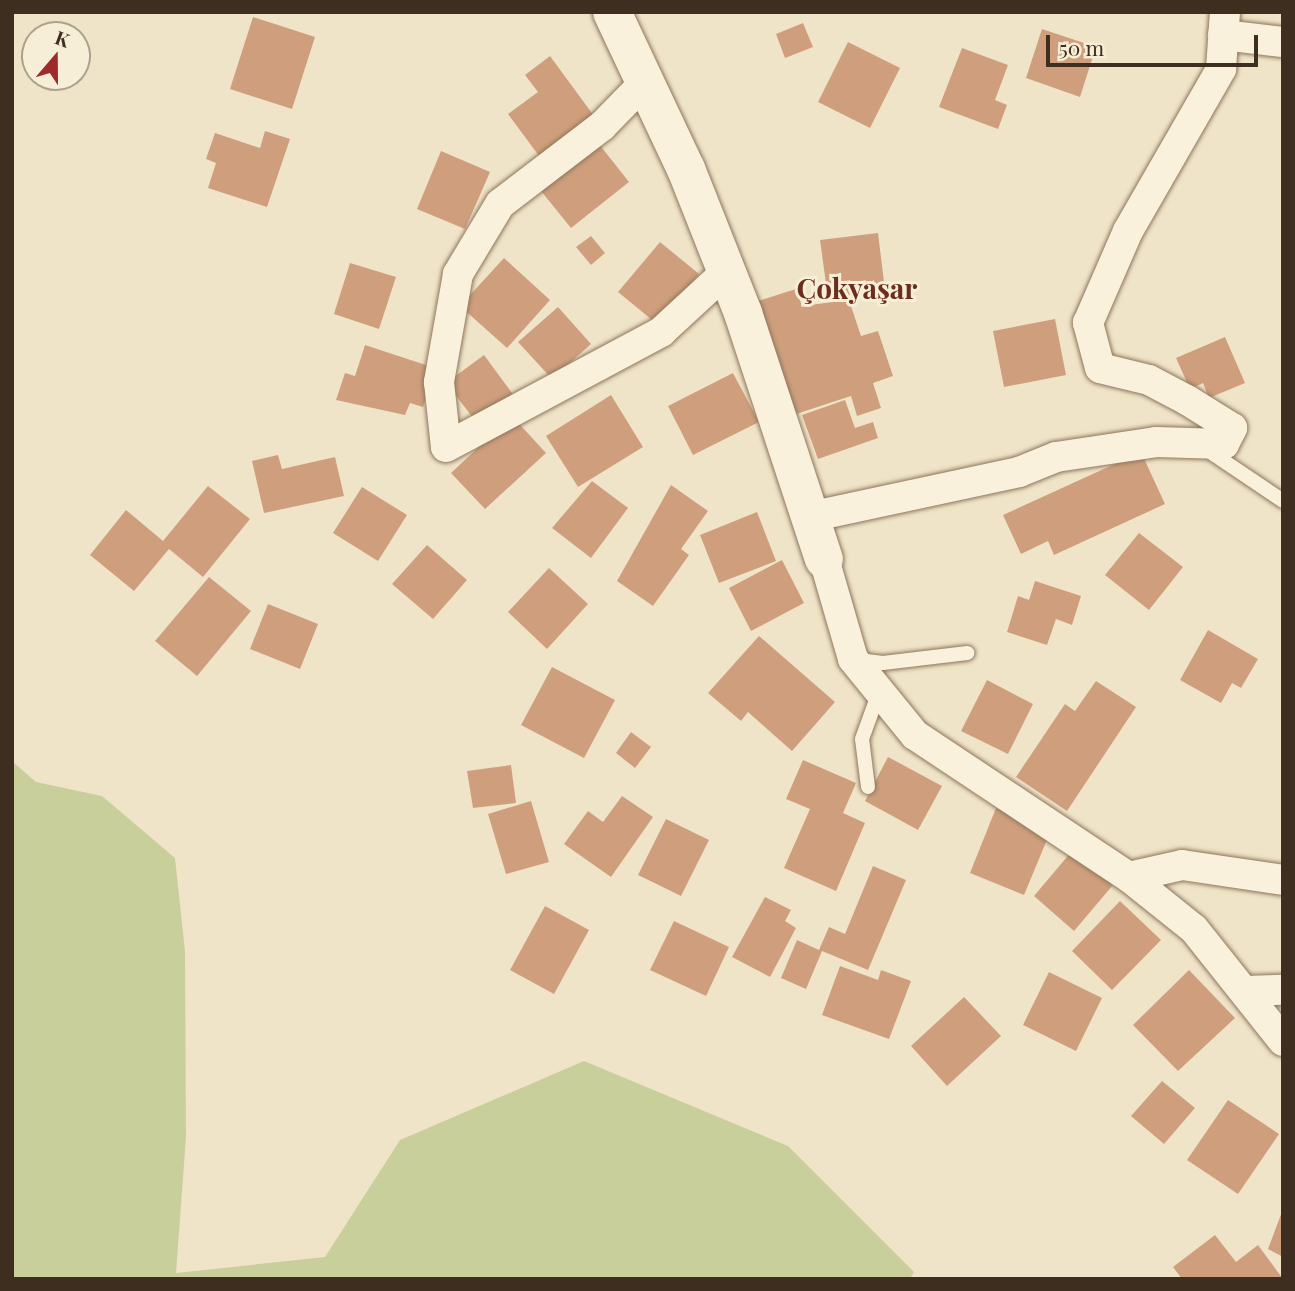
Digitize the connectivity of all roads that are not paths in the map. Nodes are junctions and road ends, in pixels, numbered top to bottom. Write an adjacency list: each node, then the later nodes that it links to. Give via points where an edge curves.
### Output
1 (612, 12): 4 (street)
2 (1224, 24): 3 (street); 6 (street, via 1221,69 1128,231 1088,323 1100,368 1149,380 1232,428 1224,444)
3 (1283, 42)
4 (645, 82): 5 (street); 5 (street, via 602,126 500,204 458,274 439,382 446,447 661,332)
5 (726, 272): 8 (street)
6 (1204, 448): 7 (lane); 8 (street, via 1156,442 1056,457 1019,472)
7 (1283, 501)
8 (814, 516): 9 (street)
9 (824, 559): 11 (street)
10 (967, 653): 11 (lane, via 883,663)
11 (853, 659): 12 (street)
12 (879, 690): 13 (lane, via 862,739); 14 (street, via 915,735)
13 (868, 787)
14 (1129, 877): 15 (street, via 1182,865); 17 (street, via 1194,929)
15 (1283, 880)
16 (1283, 990): 17 (street)
17 (1245, 991): 18 (street)
18 (1283, 1041)

